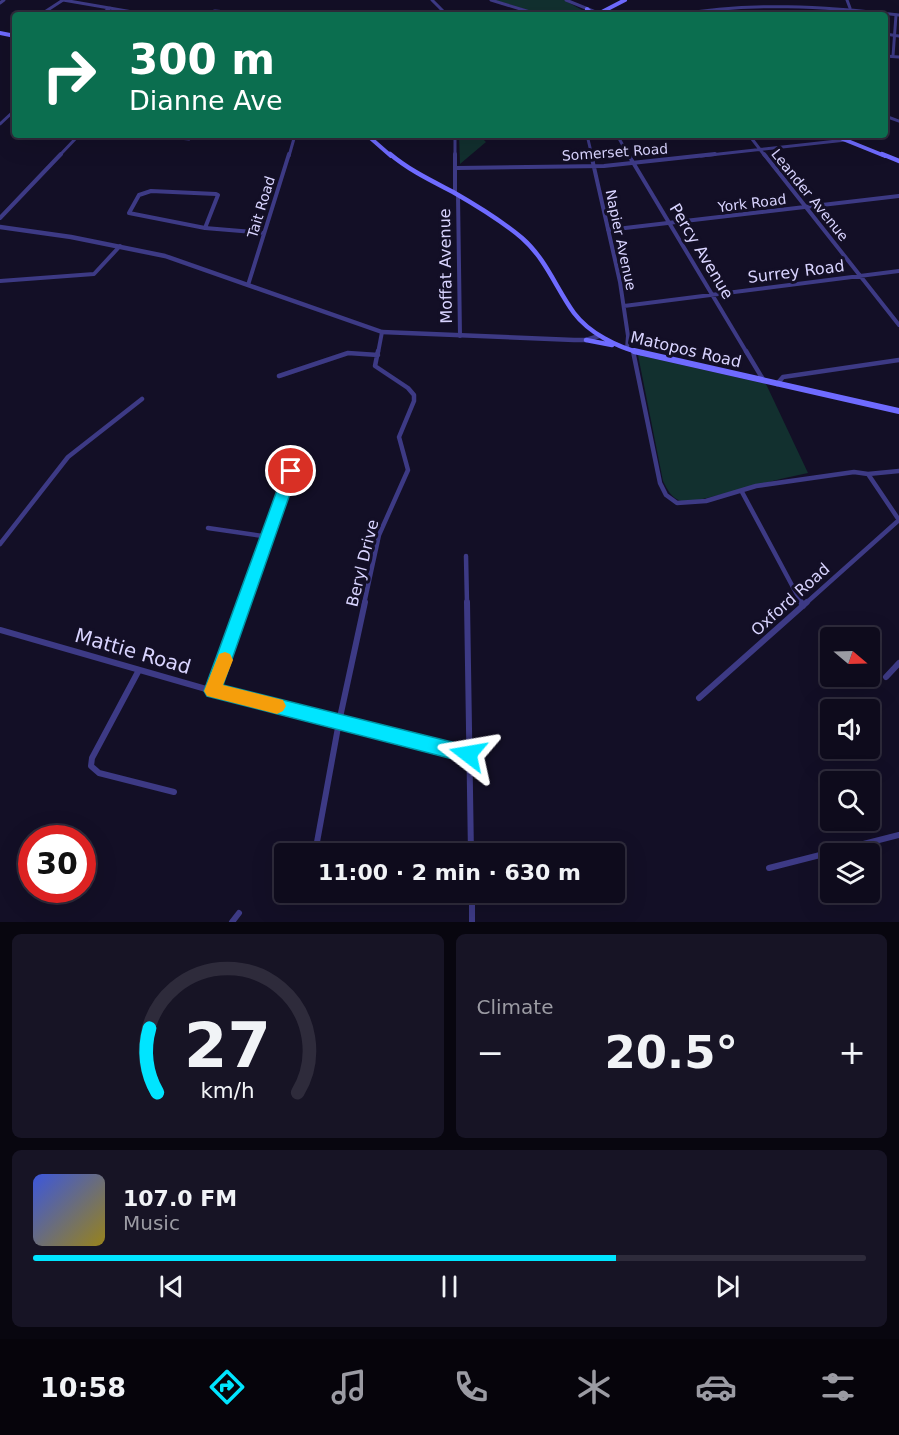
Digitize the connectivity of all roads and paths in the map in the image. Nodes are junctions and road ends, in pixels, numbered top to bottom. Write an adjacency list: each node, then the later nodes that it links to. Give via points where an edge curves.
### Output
1 (4, 0): 8 (street)
2 (63, 0): 9 (street); 12 (street)
3 (432, 0): 17 (street)
4 (491, 0): 18 (street)
5 (569, 0): 11 (street)
6 (625, 0): 20 (main road)
7 (847, 0): 10 (street)
8 (0, 3)
9 (110, 8): 13 (street); 14 (street)
10 (850, 8): 21 (street, via 731,5); 22 (street)
11 (587, 9): 19 (main road)
12 (45, 12)
13 (104, 12)
14 (133, 12)
15 (211, 12): 16 (street)
16 (227, 12)
17 (444, 12)
18 (530, 12)
19 (592, 12)
20 (599, 12)
21 (691, 12)
22 (877, 12)
23 (897, 15): 25 (street)
24 (888, 35): 25 (street)
25 (894, 36): 26 (street); 28 (street)
26 (899, 36)
27 (888, 56): 28 (street)
28 (893, 56): 29 (street)
29 (899, 57)
30 (12, 113): 32 (street)
31 (0, 118): 32 (street)
32 (5, 119): 33 (street)
33 (0, 124)
34 (76, 138): 53 (street)
35 (179, 138): 43 (street)
36 (294, 138): 58 (street, Tait Road)
37 (371, 138): 50 (main road, Matopos Road, via 407,169)
38 (455, 138): 49 (street, Moffat Avenue)
39 (588, 138): 48 (street, Napier Avenue)
40 (619, 138): 47 (street, Percy Avenue)
41 (751, 138): 45 (street, Leander Avenue)
42 (841, 138): 44 (main road)
43 (189, 139)
44 (846, 140): 45 (street, Somerset Road); 46 (main road)
45 (760, 150): 47 (street, Somerset Road); 52 (street, Leander Avenue)
46 (899, 160)
47 (635, 163): 48 (street, Somerset Road); 54 (street, Percy Avenue)
48 (594, 166): 49 (street, Somerset Road); 57 (street, Napier Avenue)
49 (457, 168): 50 (street, Moffat Avenue)
50 (456, 194): 68 (street, Moffat Avenue); 69 (main road, Matopos Road, via 534,249 575,314)
51 (899, 196): 52 (street, York Road)
52 (807, 207): 54 (street, York Road); 61 (street, Leander Avenue)
53 (0, 218)
54 (671, 224): 57 (street, York Road); 64 (street, Percy Avenue)
55 (0, 227): 59 (street)
56 (206, 228): 56 (street, via 131,214 129,213 139,195 151,191 216,194); 58 (street)
57 (608, 230): 65 (street, Napier Avenue)
58 (264, 233): 63 (street, Tait Road)
59 (120, 246): 62 (street, via 94,274); 63 (street, via 172,258)
60 (899, 271): 61 (street, Surrey Road)
61 (860, 276): 64 (street, Surrey Road); 66 (street, Leander Avenue)
62 (0, 281)
63 (248, 285): 67 (street)
64 (713, 293): 65 (street, Surrey Road); 76 (street, Percy Avenue)
65 (624, 306): 72 (street, Napier Avenue)
66 (899, 325)
67 (382, 332): 68 (street); 73 (street)
68 (460, 336): 70 (street)
69 (599, 336): 70 (street); 71 (main road, Matopos Road)
70 (586, 340): 71 (main road)
71 (619, 346): 72 (main road, Matopos Road)
72 (630, 350): 76 (main road, Matopos Road); 83 (street, Napier Avenue, via 666,495 682,504)
73 (378, 355): 75 (street, via 348,353); 96 (street, Beryl Drive, via 377,369 414,395 413,407 400,434 408,470 379,535)
74 (899, 360): 77 (street, via 783,377)
75 (279, 376)
76 (764, 381): 77 (main road, Matopos Road)
77 (777, 384): 79 (main road, Matopos Road)
78 (142, 399): 87 (street, via 68,457)
79 (899, 411)
80 (291, 471): 86 (street)
81 (899, 471): 82 (street, Napier Avenue)
82 (868, 474): 83 (street, Napier Avenue, via 854,472 756,486); 84 (street, Oxford Road)
83 (742, 492): 89 (street)
84 (899, 520): 89 (street, Oxford Road)
85 (208, 528): 86 (street)
86 (269, 537): 94 (street)
87 (0, 544)
88 (466, 556): 97 (street)
89 (803, 606): 95 (street, Oxford Road)
90 (0, 630): 92 (street, Mattie Road)
91 (899, 663): 93 (street)
92 (139, 670): 94 (street, Mattie Road); 98 (street, via 90,766 99,773)
93 (886, 676)
94 (213, 691): 96 (street, Mattie Road)
95 (699, 698)
96 (339, 722): 97 (street, Mattie Road); 100 (street)
97 (468, 754): 101 (street)
98 (174, 792)
99 (899, 835): 102 (street)
100 (317, 843)
101 (471, 843)
102 (769, 868)
103 (472, 903): 106 (street)
104 (239, 913): 105 (street)
105 (232, 922)
106 (472, 922)

